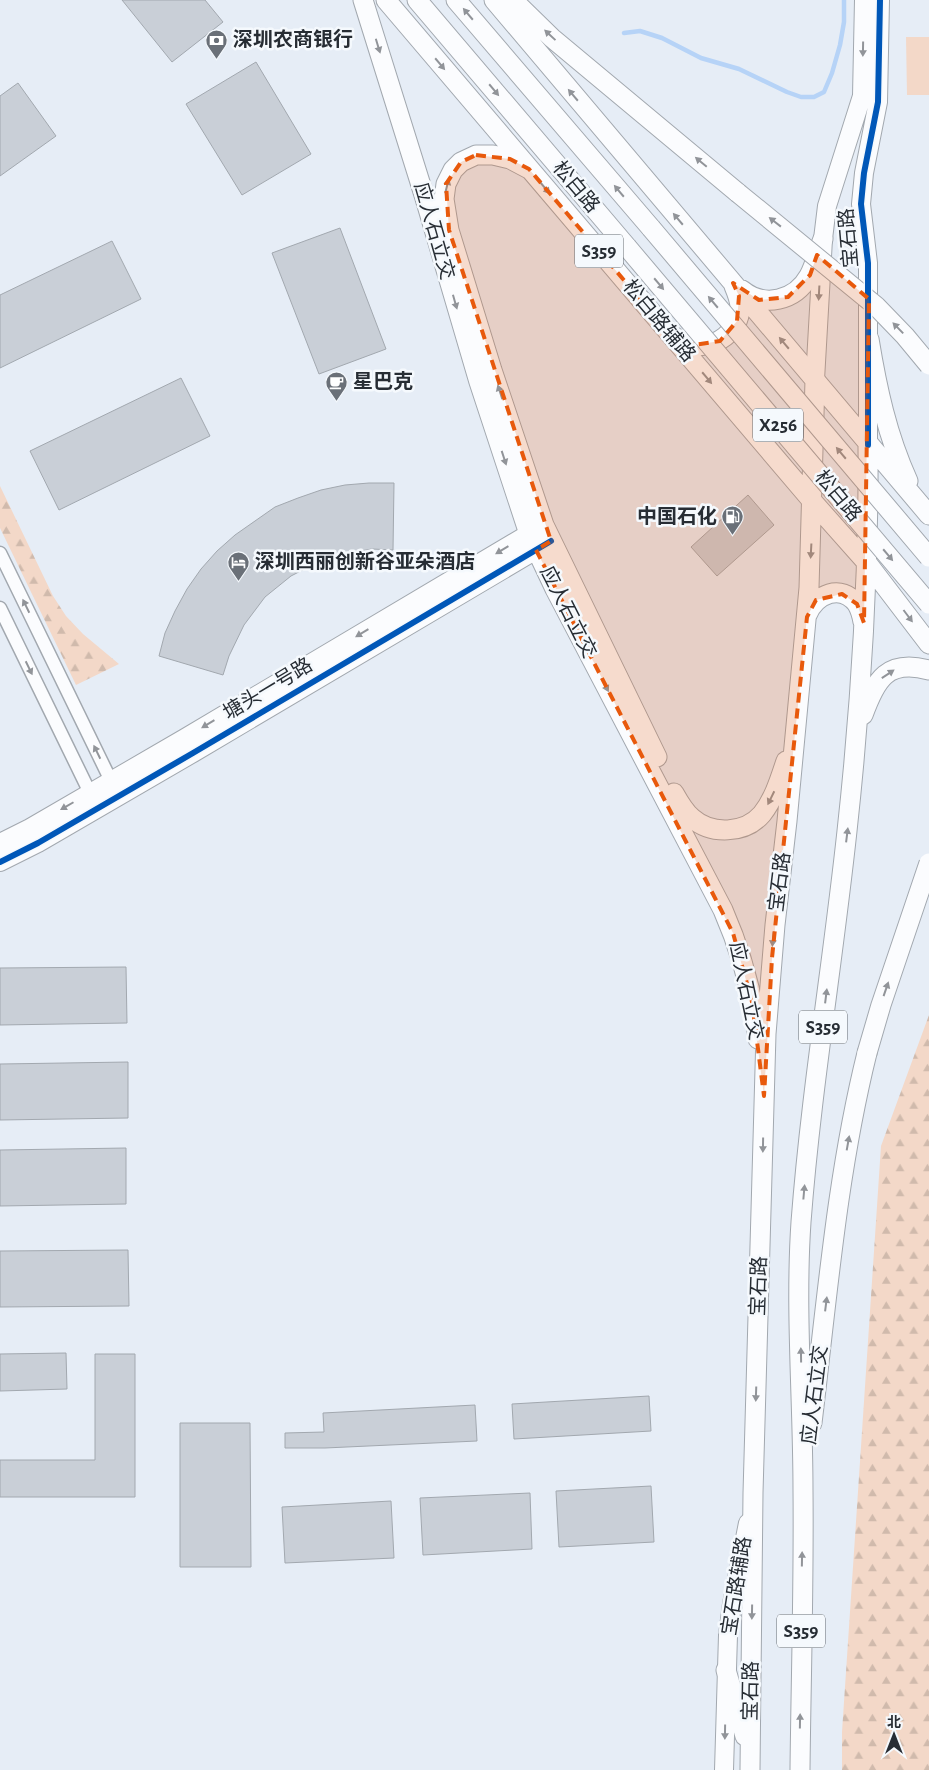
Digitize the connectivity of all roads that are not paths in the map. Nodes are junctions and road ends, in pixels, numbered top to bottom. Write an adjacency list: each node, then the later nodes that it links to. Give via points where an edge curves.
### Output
1 (363, 0): 20 (main road, 应人石立交 / S359, one-way to 20, via 478,382)
2 (386, 0): 9 (main road, 松白路辅路 / S359, one-way to 9)
3 (417, 0): 24 (main road, 松白路 / X256, one-way to 24, bridge)
4 (456, 0): 22 (main road, 松白路 / X256, one-way to 4, bridge)
5 (494, 0): 11 (main road, one-way to 5)
6 (513, 0): 14 (main road, one-way to 6, bridge, via 876,306 552,38)
7 (864, 0): 10 (street, 宝石路, one-way to 10, via 862,96 830,198)
8 (880, 0): 13 (street, 宝石路, via 878,102 861,204 868,263)
9 (529, 168): 12 (main road, 松白路辅路 / S359, one-way to 12); 20 (main road, one-way to 9, via 449,230 444,198 452,170 476,156 493,155)
10 (822, 239): 11 (main road, via 810,275 788,296 774,301 759,300); 15 (street, 宝石路, one-way to 15)
11 (733, 283): 12 (main road, via 740,309 730,332 707,345 694,345); 15 (main road, one-way to 11)
12 (670, 334): 18 (main road, 松白路辅路 / S359, one-way to 18)
13 (869, 339): 16 (street, 宝石路); 17 (main road, via 885,423)
14 (929, 365)
15 (815, 380): 16 (main road); 18 (main road, 宝石路 / S359)
16 (868, 445): 17 (main road); 23 (main road, 宝石路 / S359)
17 (917, 501): 19 (main road)
18 (813, 502): 23 (main road, 松白路辅路); 26 (main road, 宝石路 / S359, one-way to 26)
19 (929, 515)
20 (540, 537): 30 (main road, one-way to 20, via 776,787 761,815 744,826 725,830 712,829 696,821 678,800); 32 (street, 塘头一号路); 37 (main road, 应人石立交 / S359, one-way to 37, via 733,933 752,1002)
21 (0, 553): 32 (street, one-way to 21)
22 (929, 557)
23 (868, 564): 27 (main road, 宝石路 / S359); 28 (main road, 松白路辅路, one-way to 28)
24 (929, 604)
25 (0, 608): 33 (street, one-way to 33)
26 (807, 617): 27 (main road, via 816,600 833,593 842,594 857,604); 30 (main road, 宝石路 / S359)
27 (864, 623): 31 (main road, 宝石路 / S359)
28 (929, 644)
29 (929, 670): 31 (main road, one-way to 29, via 868,699 888,672 916,666)
30 (797, 718): 37 (main road, 宝石路 / S359, one-way to 37, via 769,987)
31 (857, 730): 38 (main road, 宝石路 / S359, one-way to 31, via 801,1228 807,1146)
32 (114, 788): 33 (street, 塘头一号路)
33 (94, 800): 34 (street, 塘头一号路, one-way to 34); 35 (street, 塘头一号路)
34 (0, 844)
35 (0, 862)
36 (929, 863): 38 (main road, 应人石立交 / S359, one-way to 36, bridge, via 843,1169 857,1092 881,1005)
37 (764, 1096): 39 (main road, 宝石路 / S359, one-way to 39)
38 (803, 1491): 43 (main road, 宝石路 / S359, one-way to 38)
39 (753, 1494): 40 (street, 宝石路辅路, via 732,1604); 41 (main road, 宝石路 / S359, one-way to 41)
40 (726, 1670): 41 (main road); 42 (street, 宝石路辅路, one-way to 42)
41 (750, 1763)
42 (724, 1770)
43 (800, 1770)

